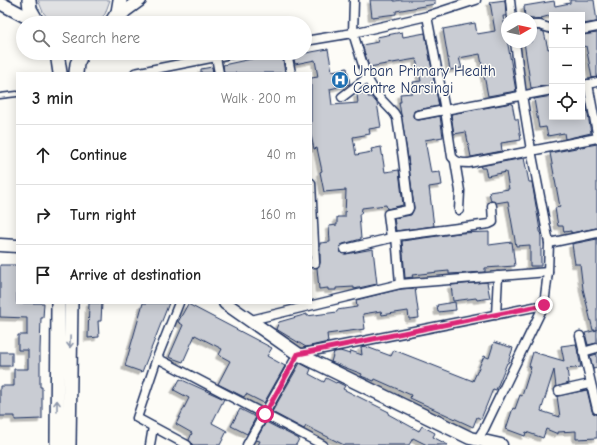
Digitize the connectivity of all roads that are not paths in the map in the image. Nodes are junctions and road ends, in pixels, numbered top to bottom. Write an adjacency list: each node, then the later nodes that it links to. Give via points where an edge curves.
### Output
1 (29, 0): 10 (main road)
2 (120, 0): 11 (main road)
3 (140, 0): 12 (street)
4 (354, 0): 18 (street)
5 (476, 0): 13 (street)
6 (510, 0): 8 (street)
7 (0, 3): 9 (street)
8 (511, 12)
9 (25, 16)
10 (34, 16)
11 (115, 16)
12 (119, 16)
13 (427, 16): 18 (street); 40 (street)
14 (537, 25): 15 (street)
15 (549, 28)
16 (597, 28): 17 (street)
17 (585, 30)
18 (353, 33): 19 (street); 32 (street)
19 (312, 40)
20 (517, 48): 37 (street)
21 (58, 60): 27 (main road)
22 (79, 60): 28 (main road)
23 (204, 60): 26 (street)
24 (217, 60): 30 (street)
25 (288, 60): 31 (street)
26 (158, 71): 29 (street)
27 (60, 72)
28 (76, 72)
29 (146, 72)
30 (219, 72)
31 (291, 72)
32 (367, 78): 39 (street); 50 (street, via 377,95 397,118 404,159 409,208 388,214)
33 (597, 82): 34 (street)
34 (585, 85): 42 (street)
35 (549, 90): 37 (street)
36 (16, 94): 38 (lane)
37 (522, 95): 40 (street); 44 (street)
38 (0, 96)
39 (342, 97)
40 (445, 110): 41 (street); 45 (street, via 452,158)
41 (418, 115)
42 (597, 133)
43 (597, 138): 44 (street)
44 (531, 150): 45 (street, via 469,164); 51 (street)
45 (455, 161): 48 (street, via 460,191)
46 (312, 203): 55 (street, via 315,263)
47 (492, 206): 50 (street, via 493,222 489,224)
48 (459, 210)
49 (597, 233): 51 (street)
50 (393, 237): 54 (street); 58 (street)
51 (549, 243): 56 (street)
52 (0, 245): 53 (street)
53 (16, 246)
54 (345, 249)
55 (312, 263)
56 (548, 272): 57 (street); 63 (street)
57 (498, 276): 58 (street); 64 (street)
58 (400, 284): 65 (street)
59 (58, 304): 77 (main road, one-way to 59)
60 (71, 304): 78 (main road, one-way to 78)
61 (179, 304): 70 (street)
62 (227, 304): 65 (street)
63 (544, 305): 64 (street); 76 (street)
64 (496, 315): 69 (street)
65 (251, 320): 69 (street)
66 (580, 336): 68 (street)
67 (597, 348): 68 (street)
68 (583, 352): 71 (street)
69 (298, 354): 74 (street); 76 (street)
70 (157, 358): 74 (street); 75 (street, via 137,418)
71 (590, 384): 72 (street); 73 (street)
72 (559, 391)
73 (597, 409)
74 (265, 414): 81 (street); 82 (street)
75 (153, 427): 79 (street); 80 (street)
76 (476, 443): 83 (street)
77 (57, 445)
78 (69, 445)
79 (150, 445)
80 (187, 445)
81 (247, 445)
82 (323, 445)
83 (501, 445)

